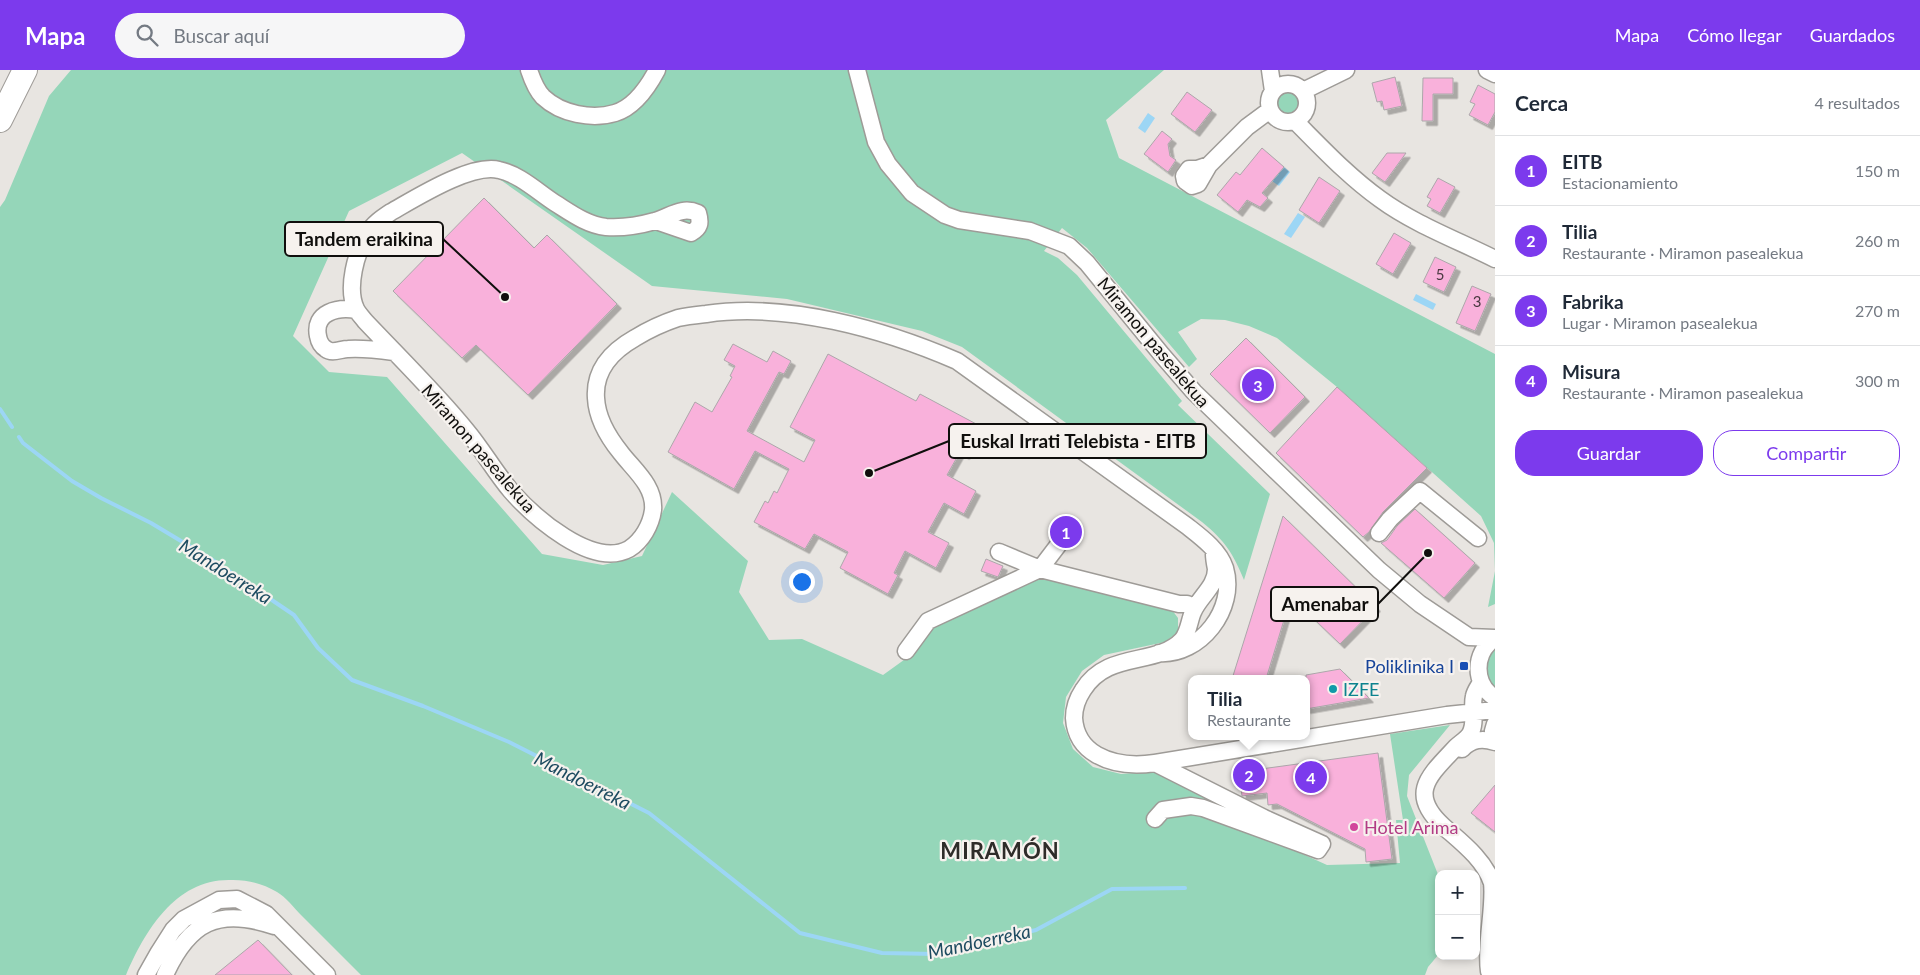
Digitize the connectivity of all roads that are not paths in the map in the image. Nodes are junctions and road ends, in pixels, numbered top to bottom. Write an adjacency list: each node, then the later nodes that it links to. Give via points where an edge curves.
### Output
1 (529, 70): 2 (street, via 543,97 562,109 595,115 616,113 632,102 647,89)
2 (657, 70)
3 (857, 70): 31 (street, Miramon pasealekua, via 876,142 888,164 912,193 945,215 959,220 1030,231 1069,246 1087,263 1183,380 1254,451 1379,570 1420,604)
4 (1272, 70): 9 (street); 10 (street)
5 (1346, 70): 9 (street)
6 (1487, 70): 7 (street)
7 (1495, 74)
8 (24, 76): 12 (highway)
9 (1295, 87): 10 (street, via 1282,85); 13 (street, via 1306,97 1306,110)
10 (1273, 91): 11 (street)
11 (1270, 110): 13 (street, via 1282,121); 14 (street)
12 (0, 120)
13 (1295, 121): 16 (street, via 1333,160 1380,200)
14 (1202, 170)
15 (656, 221): 17 (street, Miramon pasealekua, via 607,227 591,224 514,176 488,169 444,184 380,219 362,244)
16 (1495, 259)
17 (350, 284): 18 (street, Miramon pasealekua); 19 (street)
18 (356, 310): 19 (street, via 343,308); 20 (street, Miramon pasealekua)
19 (325, 314): 20 (street, via 318,322 317,330 320,343 326,350)
20 (394, 352): 24 (street, Miramon pasealekua, via 467,431 512,492 558,533 596,551 625,551 636,544 644,535 653,507 649,488 601,423 596,398 597,380 605,360 620,346 645,332 679,318 719,312 755,312 839,322 927,348 957,361 1187,526)
21 (1379, 532): 22 (street, via 1420,491)
22 (1478, 538)
23 (1059, 544): 26 (street)
24 (1213, 549): 27 (street, via 1216,571); 28 (street, Miramon pasealekua, via 1225,569 1227,586)
25 (999, 552): 26 (street)
26 (1040, 569): 29 (street); 33 (street, via 928,621)
27 (1206, 593): 28 (street, via 1219,595); 29 (street)
28 (1223, 604): 30 (street, Miramon pasealekua, via 1210,629)
29 (1187, 605): 30 (street, via 1200,617 1202,627)
30 (1193, 634): 44 (street, Miramon pasealekua, via 1179,652 1159,653 1108,666 1086,685 1074,710 1077,734 1094,753 1120,764)
31 (1468, 637): 32 (street); 34 (street)
32 (1495, 638): 34 (street, via 1485,647)
33 (906, 651)
34 (1479, 662): 35 (street)
35 (1481, 682): 36 (street); 38 (street, via 1474,696)
36 (1495, 698)
37 (1495, 710): 38 (street, Miramon pasealekua)
38 (1474, 712): 40 (street, Miramon pasealekua); 45 (street, via 1470,734 1456,747 1440,753 1428,766 1422,777)
39 (1495, 724): 41 (street)
40 (1310, 738)
41 (1495, 738)
42 (1299, 740): 44 (street, Miramon pasealekua)
43 (1495, 742): 45 (street, via 1478,739 1468,743)
44 (1155, 763): 46 (street, via 1322,844 1318,850 1192,806 1163,810)
45 (1425, 789): 53 (street, via 1432,815 1475,856 1493,885 1487,959 1489,971)
46 (1155, 819)
47 (236, 899): 48 (street); 49 (street, via 266,914); 50 (street, via 219,900 184,919 158,952)
48 (234, 917): 49 (street); 51 (street, via 215,920 198,928 174,955)
49 (283, 929): 52 (street)
50 (146, 975)
51 (165, 975)
52 (327, 975)
53 (1494, 975)

